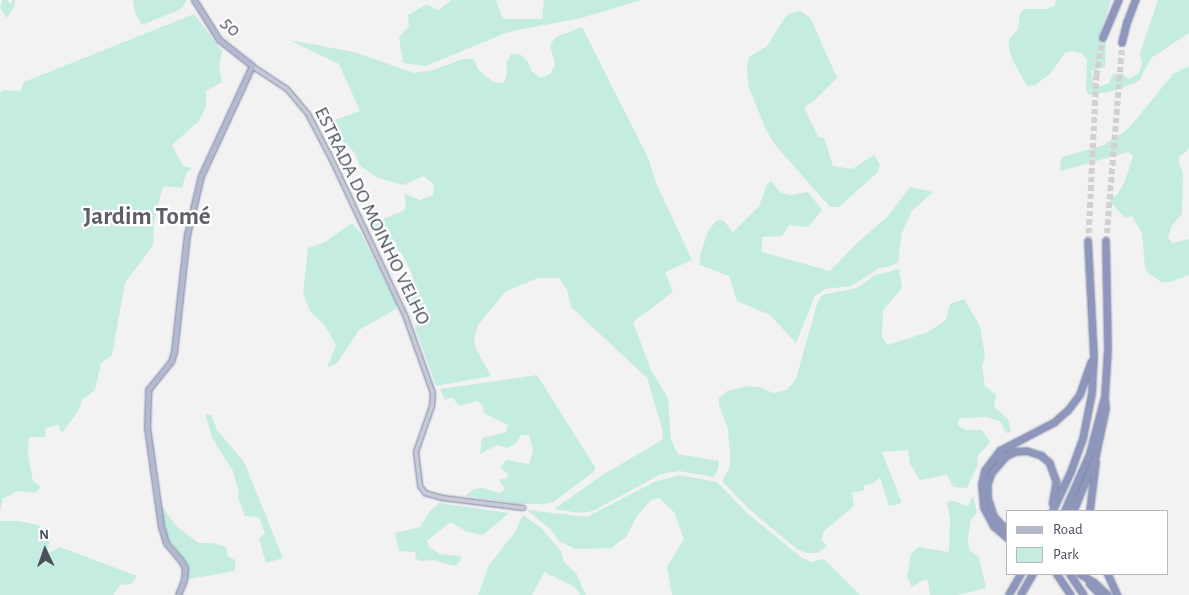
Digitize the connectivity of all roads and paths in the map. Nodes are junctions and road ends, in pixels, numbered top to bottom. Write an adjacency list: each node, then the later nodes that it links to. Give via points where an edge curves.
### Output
1 (194, 0): 6 (main road, 50, via 219,40)
2 (1119, 0): 4 (highway)
3 (1136, 0): 5 (highway)
4 (1103, 38)
5 (1122, 43)
6 (252, 66): 12 (street, ESTRADA DO MOINHO VELHO, via 294,96 314,125 405,315 433,398 416,452 422,490 442,498); 28 (main road, via 201,176 187,235 174,352 171,362 148,390 148,437 160,527 166,543 185,568)
7 (1088, 242): 9 (highway)
8 (1106, 242): 10 (highway, via 1108,349)
9 (1094, 356): 14 (highway, via 1092,394 1085,431 1071,472); 19 (highway, via 1080,395 1068,411 1046,428 1006,447 985,471 982,486 984,508 994,528)
10 (1104, 397): 11 (highway, via 1106,409); 15 (highway, via 1090,454)
11 (1096, 456): 16 (highway); 17 (highway)
12 (523, 508)
13 (1051, 510): 18 (highway, via 1057,482 1050,463 1034,452 1011,453 996,467 988,492 994,517)
14 (1052, 510)
15 (1064, 510)
16 (1074, 510)
17 (1090, 510)
18 (1006, 530)
19 (1006, 538)
20 (1020, 575): 27 (highway)
21 (1032, 575): 29 (highway)
22 (1058, 575): 30 (highway)
23 (1071, 575): 31 (highway)
24 (1080, 575): 32 (highway)
25 (1081, 575): 33 (highway)
26 (1108, 575): 34 (highway)
27 (1009, 594)
28 (178, 595)
29 (1021, 595)
30 (1071, 595)
31 (1084, 595)
32 (1101, 595)
33 (1108, 595)
34 (1118, 595)

